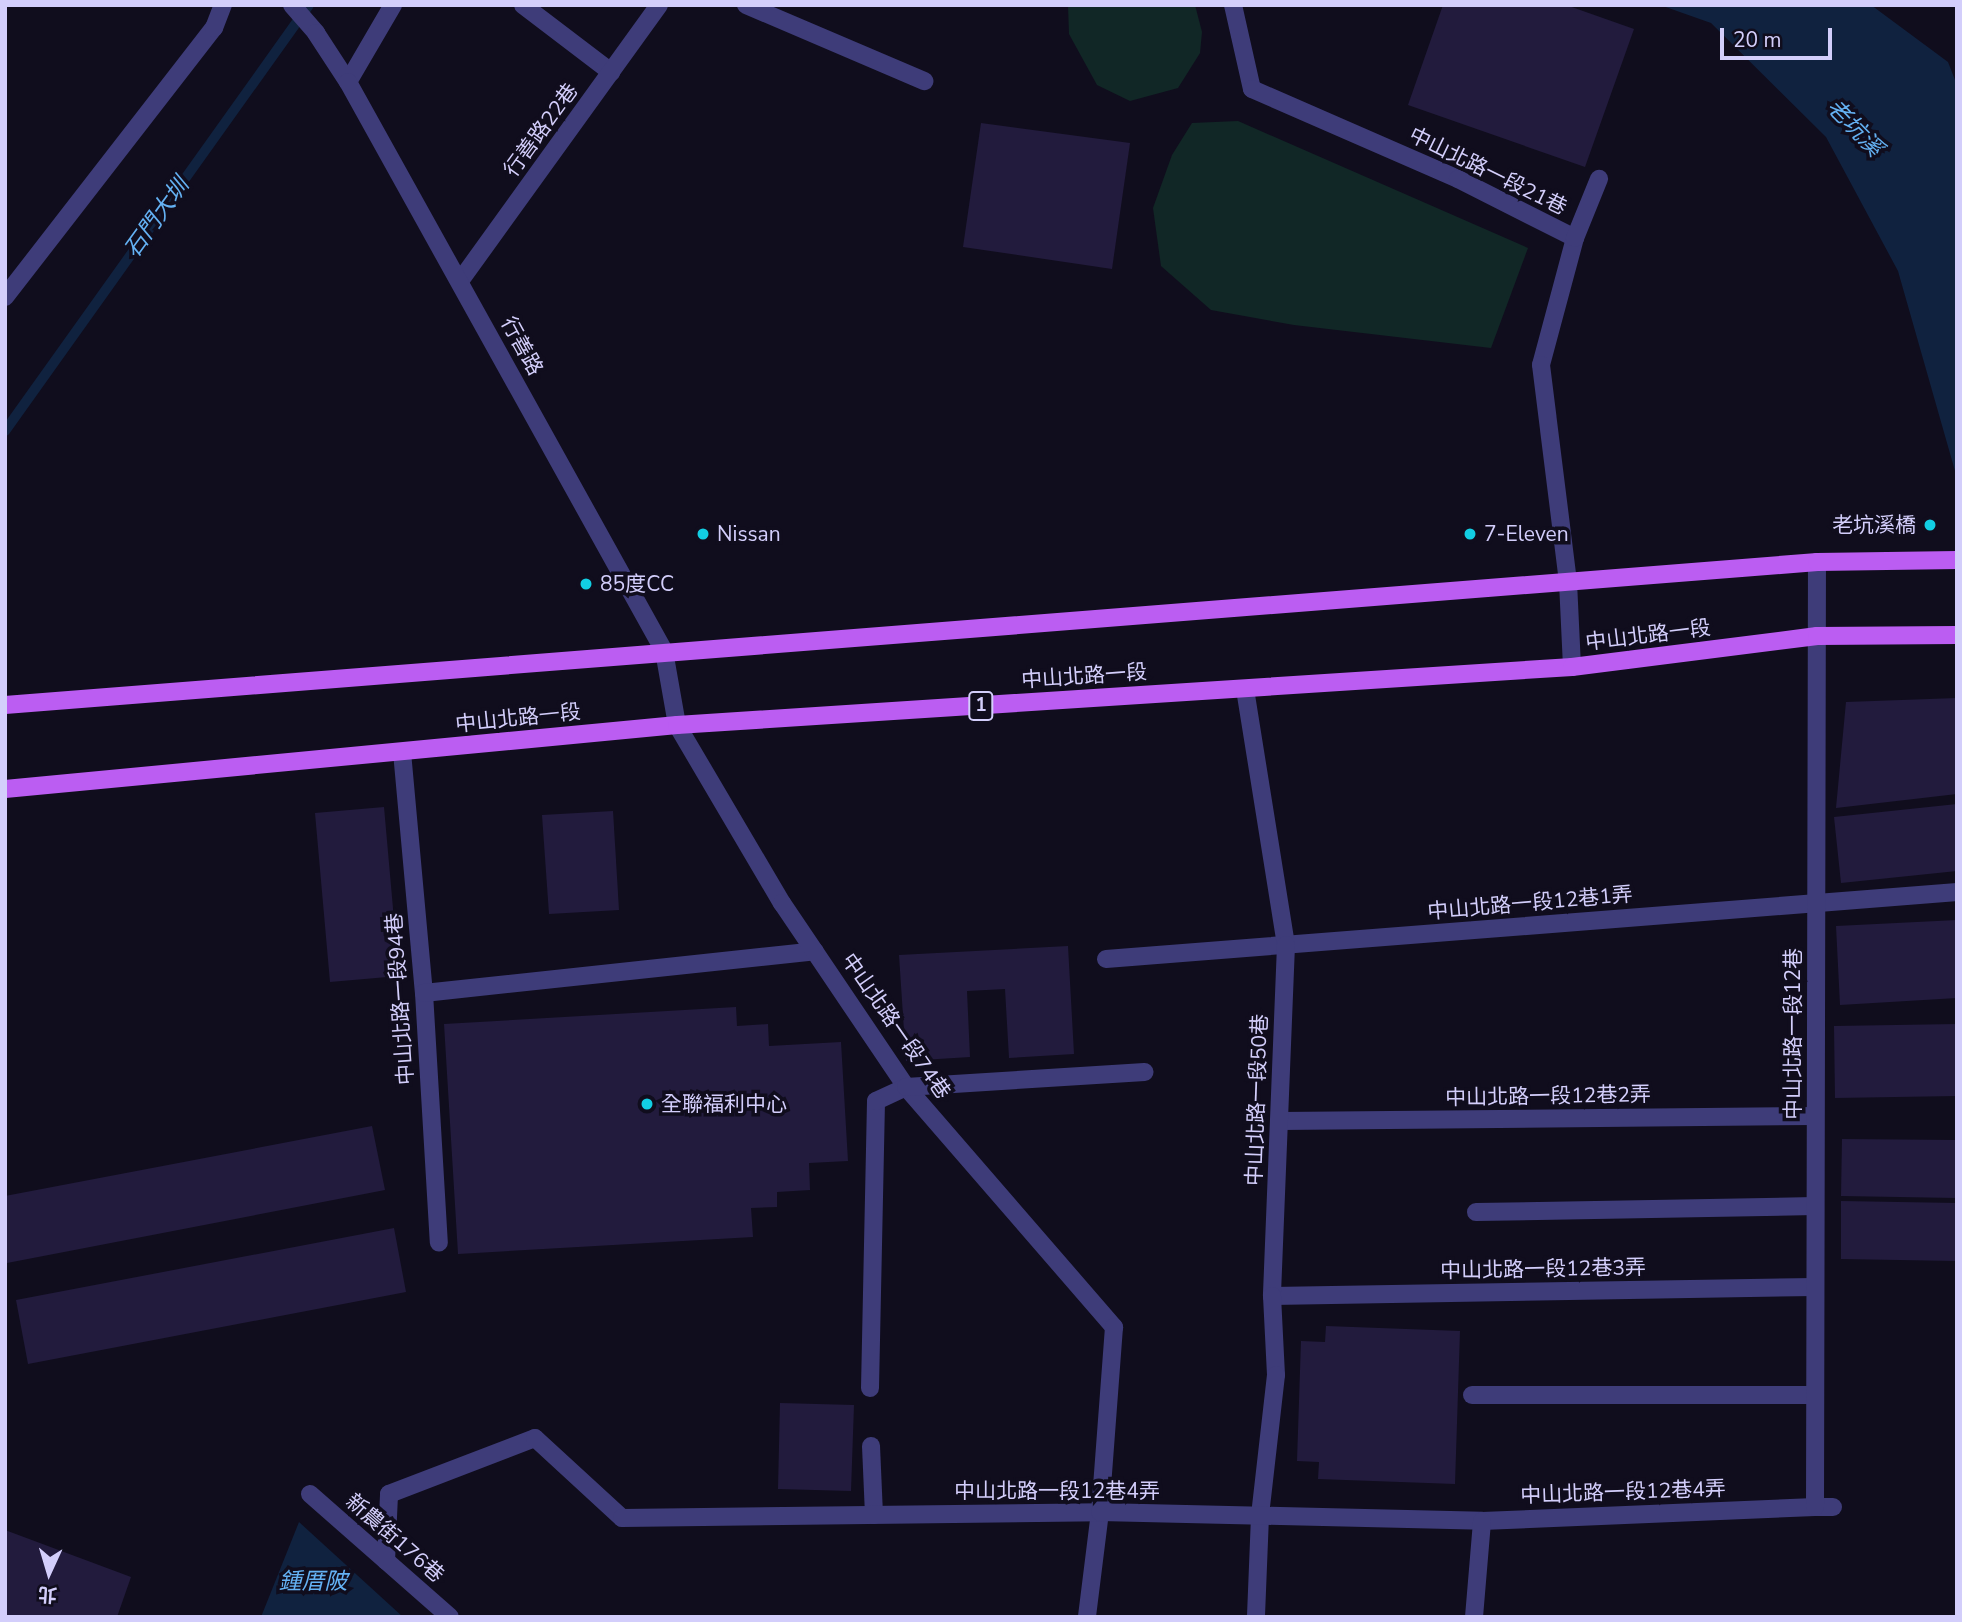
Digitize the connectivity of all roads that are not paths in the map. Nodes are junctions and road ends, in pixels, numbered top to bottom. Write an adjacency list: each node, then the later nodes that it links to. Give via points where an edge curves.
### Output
1 (223, 5): 14 (street, via 214,29)
2 (292, 5): 10 (street, 行善路)
3 (393, 5): 10 (street)
4 (523, 5): 8 (street)
5 (659, 5): 8 (street, 行善路22巷)
6 (747, 5): 9 (street)
7 (1233, 5): 12 (street, 中山北路一段21巷, via 1252,89 1458,179)
8 (611, 72): 13 (street, 行善路22巷)
9 (924, 81)
10 (348, 82): 13 (street, 行善路)
11 (1599, 179): 12 (street)
12 (1575, 238): 17 (street, 中山北路一段21巷, via 1541,365)
13 (460, 281): 20 (street, 行善路)
14 (5, 297)
15 (1957, 560): 16 (main road)
16 (1817, 562): 17 (main road); 19 (street, 中山北路一段12巷)
17 (1568, 582): 20 (main road); 21 (street, 中山北路一段21巷)
18 (1957, 635): 19 (main road, 中山北路一段 / 1)
19 (1817, 636): 21 (main road, 中山北路一段 / 1); 28 (street, 中山北路一段12巷)
20 (664, 651): 23 (main road); 24 (street, 行善路)
21 (1572, 667): 22 (main road, 中山北路一段 / 1)
22 (1244, 688): 24 (main road, 中山北路一段 / 1); 29 (street, 中山北路一段50巷)
23 (5, 705)
24 (677, 725): 25 (main road, 中山北路一段 / 1); 30 (street, 中山北路一段74巷)
25 (402, 752): 26 (main road, 中山北路一段 / 1); 32 (street, 中山北路一段94巷)
26 (5, 789)
27 (1957, 892): 28 (street, 中山北路一段12巷1弄)
28 (1816, 903): 29 (street, 中山北路一段12巷1弄); 35 (street, 中山北路一段12巷)
29 (1286, 945): 31 (street, 中山北路一段12巷1弄); 36 (street, 中山北路一段50巷)
30 (815, 951): 32 (street); 34 (street, 中山北路一段74巷)
31 (1106, 959)
32 (424, 993): 39 (street, 中山北路一段94巷)
33 (1145, 1072): 34 (street)
34 (906, 1087): 42 (street, via 876,1101); 49 (street, 中山北路一段74巷, via 1114,1327)
35 (1815, 1116): 36 (street, 中山北路一段12巷2弄); 37 (street, 中山北路一段12巷)
36 (1280, 1121): 41 (street, 中山北路一段50巷)
37 (1815, 1206): 38 (street); 40 (street, 中山北路一段12巷)
38 (1476, 1212)
39 (439, 1242)
40 (1815, 1287): 41 (street, 中山北路一段12巷3弄); 44 (street, 中山北路一段12巷)
41 (1272, 1296): 51 (street, 中山北路一段50巷, via 1276,1375)
42 (870, 1388)
43 (1472, 1395): 44 (street)
44 (1815, 1395): 47 (street, 中山北路一段12巷)
45 (871, 1446): 50 (street)
46 (310, 1494): 53 (street, 新農街176巷)
47 (1815, 1507): 48 (street, 中山北路一段12巷4弄); 52 (street, 中山北路一段12巷4弄)
48 (1833, 1507)
49 (1100, 1512): 50 (street, 中山北路一段12巷4弄); 51 (street, 中山北路一段12巷4弄); 55 (street)
50 (874, 1515): 53 (street, 中山北路一段12巷4弄, via 622,1518 535,1438 389,1494)
51 (1260, 1516): 52 (street, 中山北路一段12巷4弄); 56 (street, 中山北路一段50巷)
52 (1482, 1521): 57 (street)
53 (386, 1561): 54 (street, 新農街176巷)
54 (450, 1617)
55 (1087, 1617)
56 (1256, 1617)
57 (1474, 1617)

